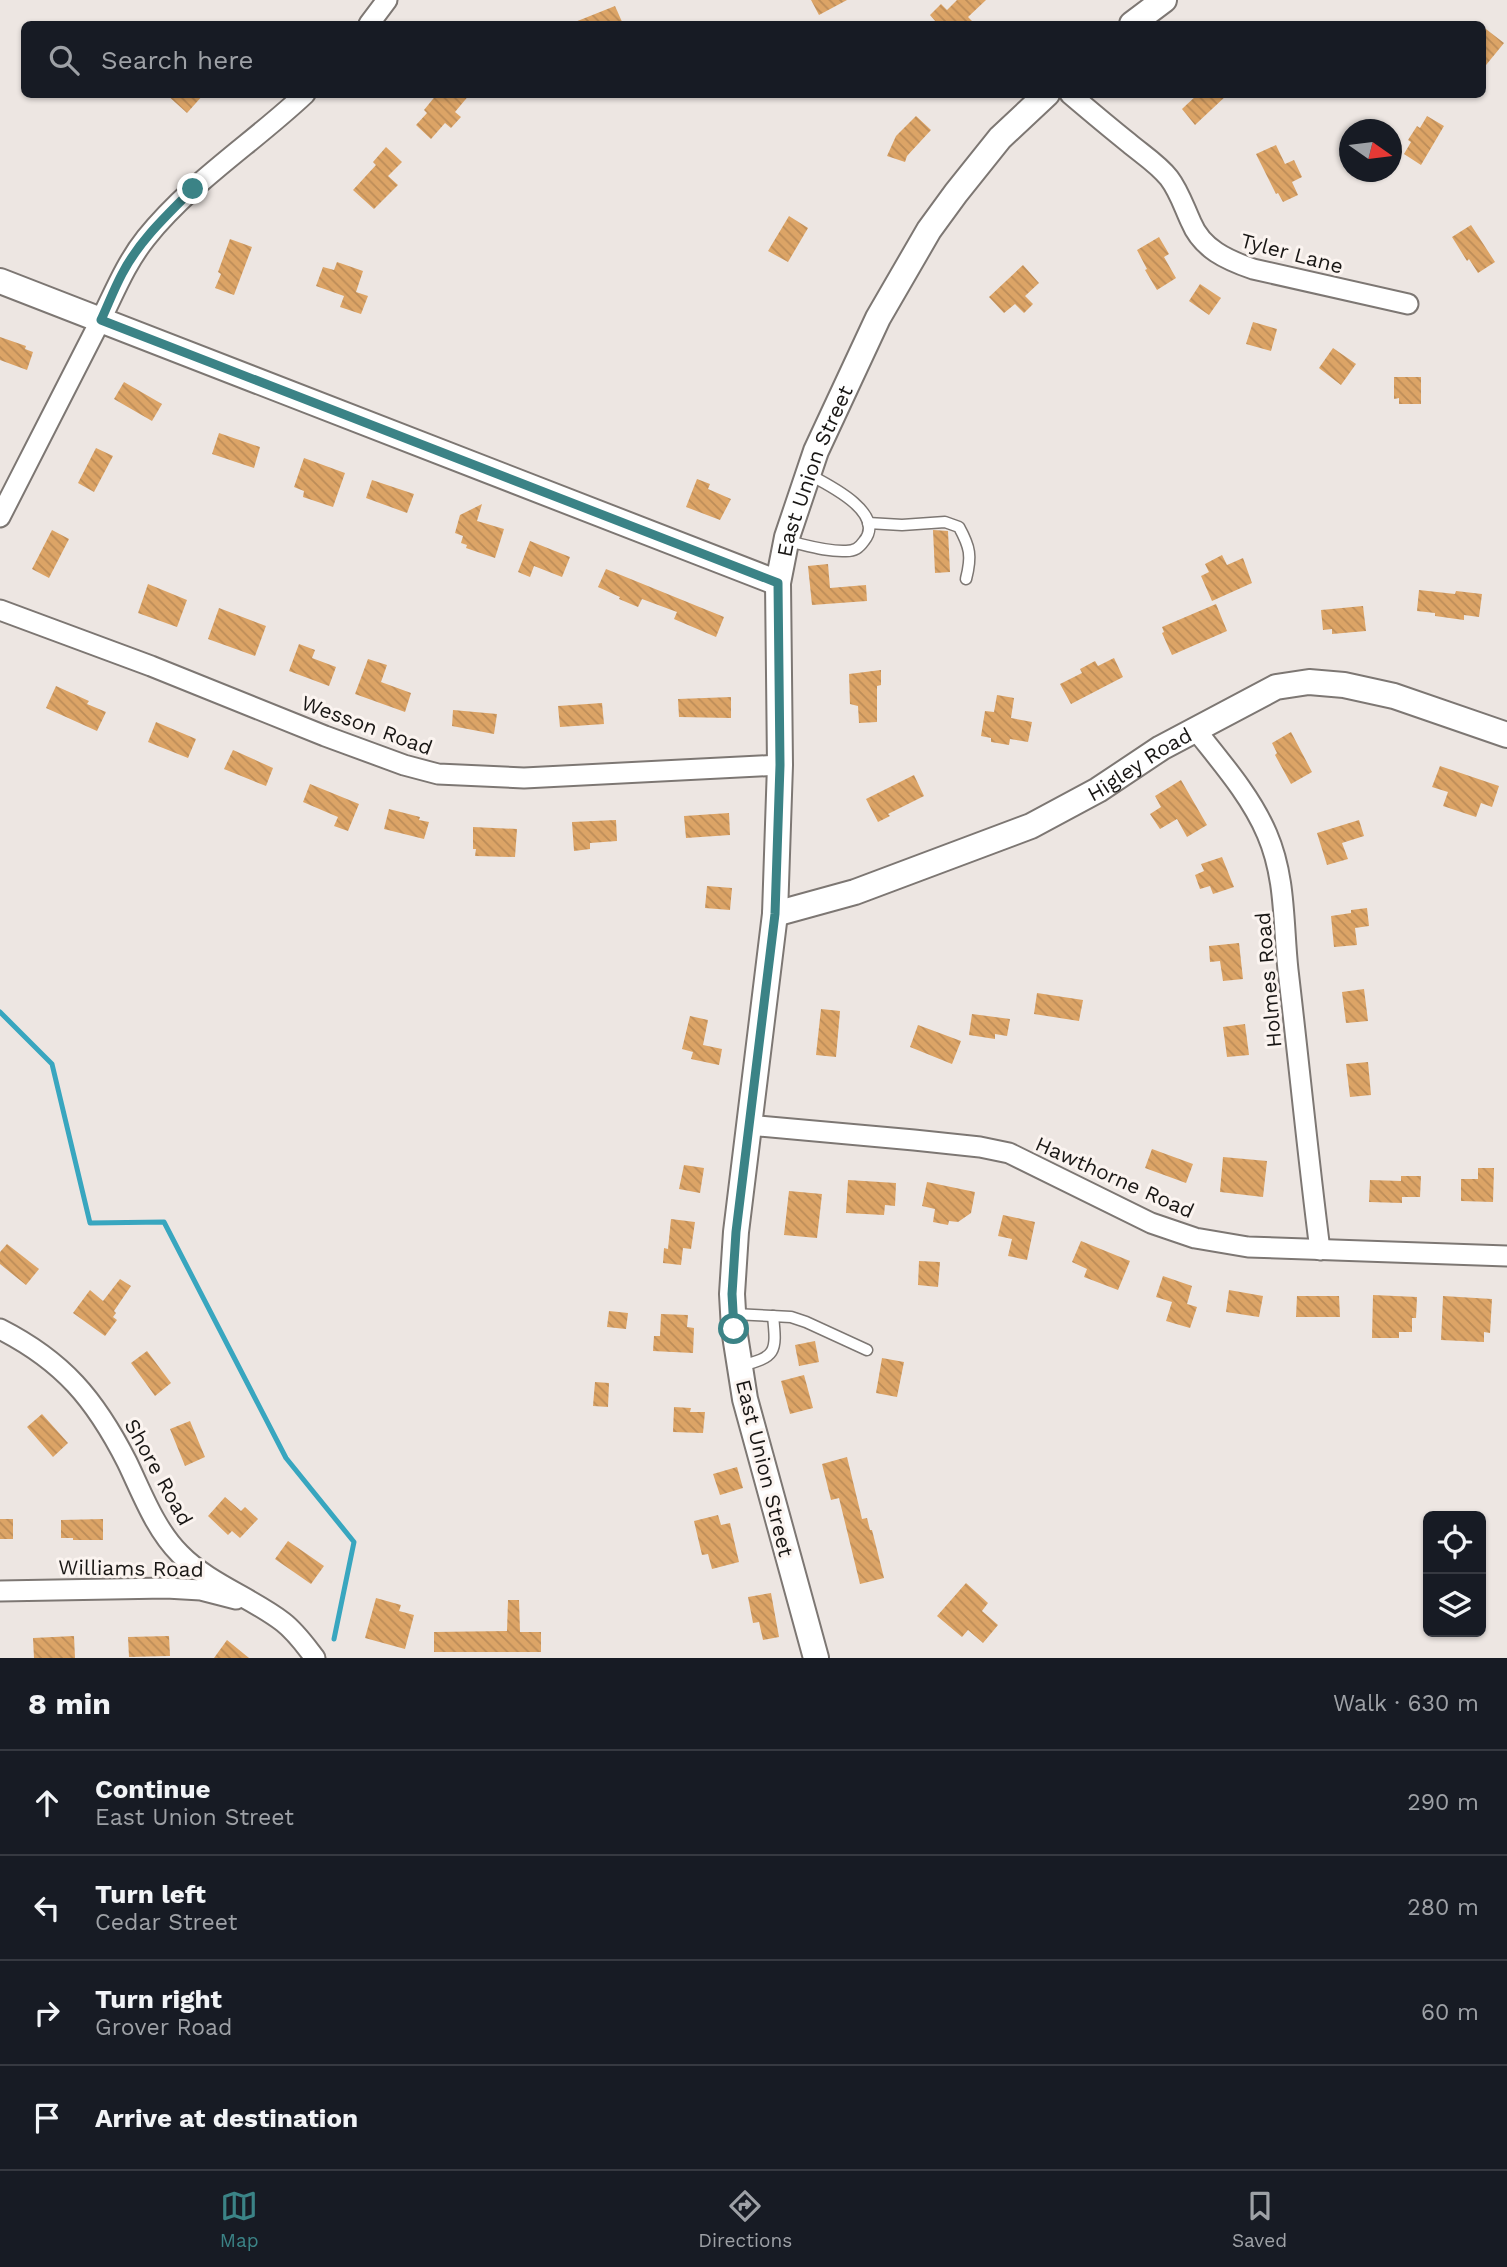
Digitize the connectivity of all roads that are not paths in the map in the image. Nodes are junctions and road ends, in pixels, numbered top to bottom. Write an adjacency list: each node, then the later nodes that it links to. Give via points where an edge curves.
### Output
1 (387, 0): 3 (street)
2 (1164, 0): 4 (street)
3 (371, 21)
4 (1136, 21)
5 (300, 98): 10 (street, via 165,216 132,256)
6 (1043, 98): 11 (street, East Union Street, via 1000,138 929,230 878,318)
7 (1075, 98): 9 (street, Tyler Lane, via 1170,178 1192,226 1213,251 1253,269)
8 (0, 281): 10 (street)
9 (1408, 304)
10 (101, 320): 12 (street); 16 (street)
11 (808, 474): 13 (lane, via 852,501); 14 (street, East Union Street)
12 (0, 517)
13 (868, 523): 14 (lane, via 868,537 858,549 825,550); 15 (lane, via 945,522 959,527 971,562)
14 (786, 541): 16 (street, East Union Street)
15 (967, 579)
16 (778, 583): 20 (street, East Union Street)
17 (0, 610): 20 (street, Wesson Road, via 325,736 438,774 524,778)
18 (1195, 729): 19 (street, Higley Road, via 1276,687 1309,682 1394,696); 21 (street, Higley Road, via 1031,826 855,892); 23 (street, Holmes Road, via 1238,785 1267,833 1277,862)
19 (1507, 735)
20 (780, 765): 21 (street, East Union Street)
21 (775, 914): 22 (street, East Union Street)
22 (748, 1125): 23 (street, Hawthorne Road, via 1009,1153 1151,1223 1195,1238 1248,1247); 25 (street, East Union Street)
23 (1320, 1250): 24 (street, Hawthorne Road)
24 (1507, 1256)
25 (733, 1314): 26 (lane); 29 (street, East Union Street)
26 (773, 1316): 28 (lane, via 806,1322); 29 (lane, via 775,1343 770,1355)
27 (0, 1329): 31 (street, Shore Road, via 51,1360 96,1406 146,1504 180,1555)
28 (867, 1350)
29 (740, 1366): 33 (street, East Union Street)
30 (0, 1591): 31 (street, Williams Road, via 166,1587 201,1590)
31 (259, 1607): 32 (street, Shore Road, via 281,1620)
32 (315, 1658)
33 (816, 1658)

